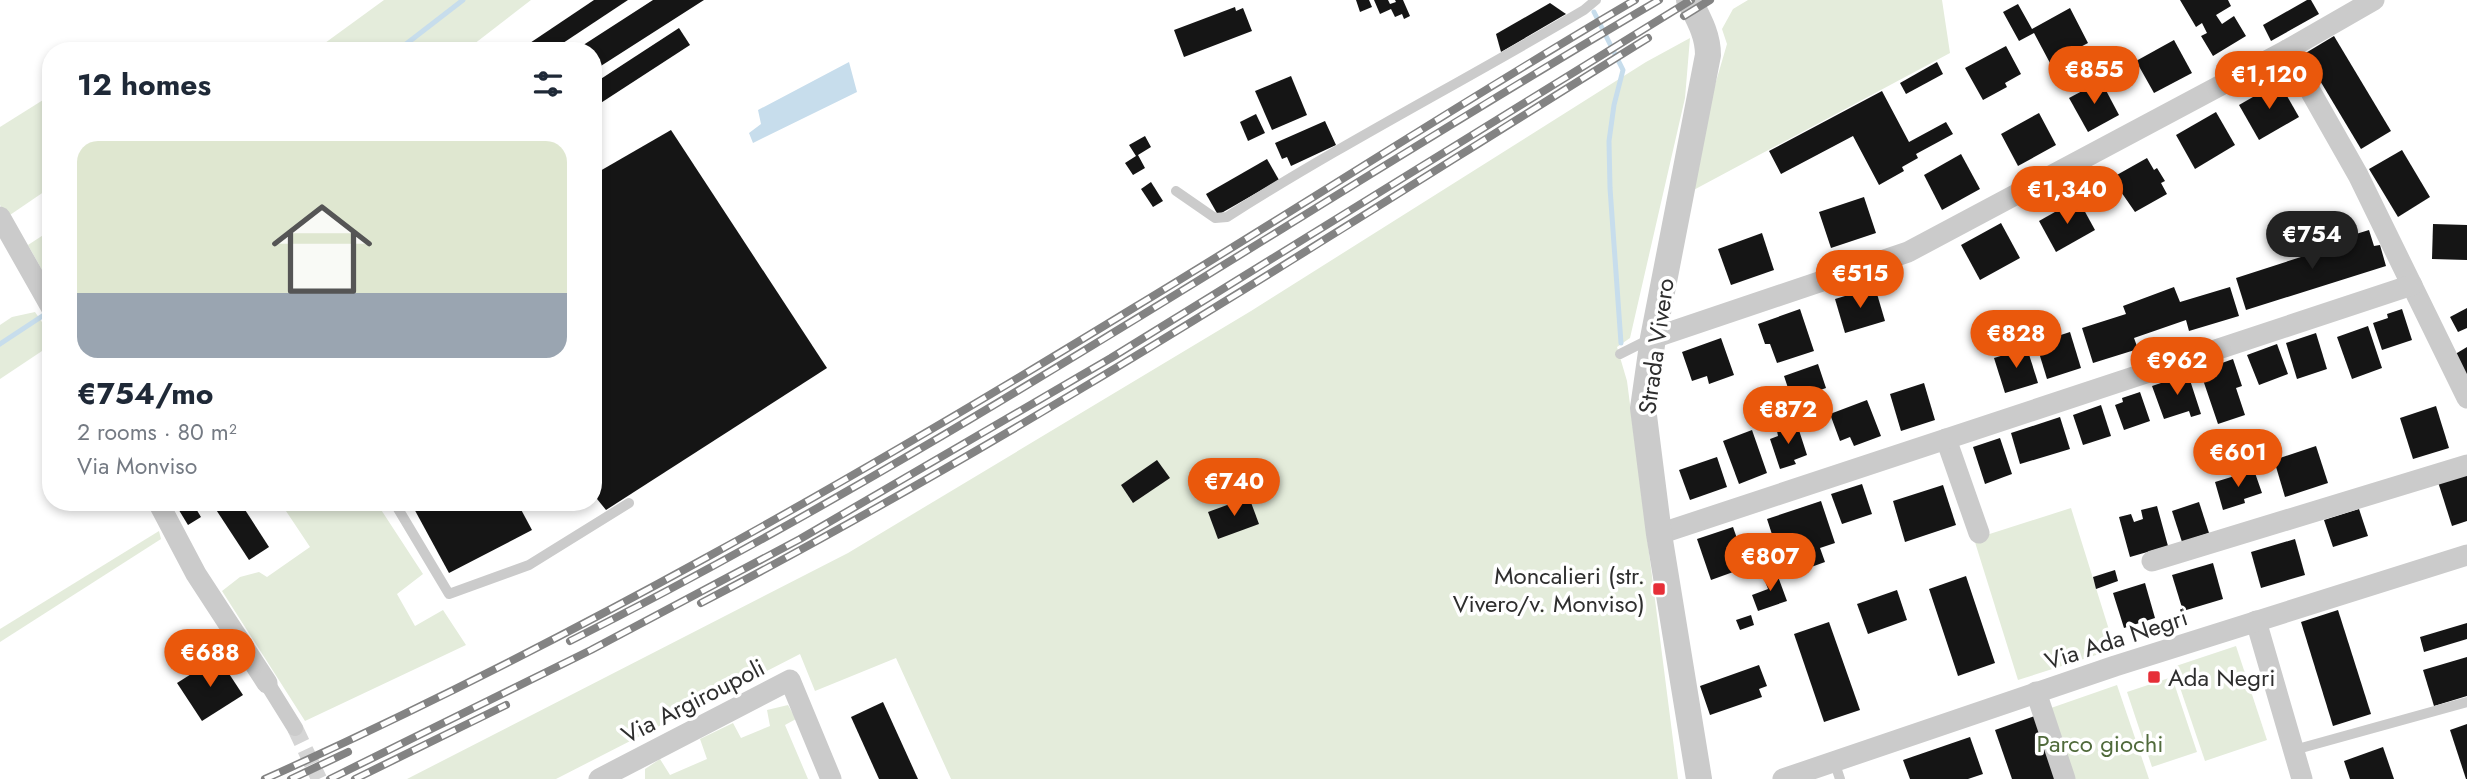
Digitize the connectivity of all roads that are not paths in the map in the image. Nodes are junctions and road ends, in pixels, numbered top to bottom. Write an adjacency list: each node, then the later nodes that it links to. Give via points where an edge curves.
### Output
1 (1596, 0): 5 (lane, via 1451,88 1298,171 1227,217 1214,218)
2 (1689, 0): 9 (street, Strada Vivero, via 1708,43 1707,55)
3 (2374, 0): 4 (street)
4 (2287, 50): 7 (street, via 2358,175); 9 (street, via 1908,252)
5 (1176, 191)
6 (0, 217): 8 (street)
7 (2412, 285): 11 (street); 12 (street)
8 (42, 291)
9 (1653, 338): 10 (lane); 18 (street, Strada Vivero, via 1643,408)
10 (1620, 354)
11 (2467, 398)
12 (1946, 439): 17 (street); 18 (street)
13 (2467, 465): 20 (street)
14 (629, 503): 16 (lane, via 529,565 449,594)
15 (163, 511): 22 (street, via 196,574)
16 (399, 511)
17 (1979, 533)
18 (1659, 534): 31 (street, Strada Vivero)
19 (2467, 555): 21 (street, Via Ada Negri)
20 (2152, 561)
21 (2256, 621): 23 (street, Via Ada Negri); 26 (street)
22 (267, 683): 25 (street)
23 (2036, 692): 27 (street, Via Ada Negri); 33 (street)
24 (2467, 702): 26 (lane)
25 (295, 727)
26 (2294, 750): 34 (street)
27 (1837, 770): 32 (street, Via Ada Negri)
28 (633, 771): 29 (street, Via Argiroupoli); 30 (street, Via Argiroupoli, via 790,680)
29 (599, 779)
30 (831, 779)
31 (1699, 779)
32 (1783, 779)
33 (2065, 779)
34 (2302, 779)

